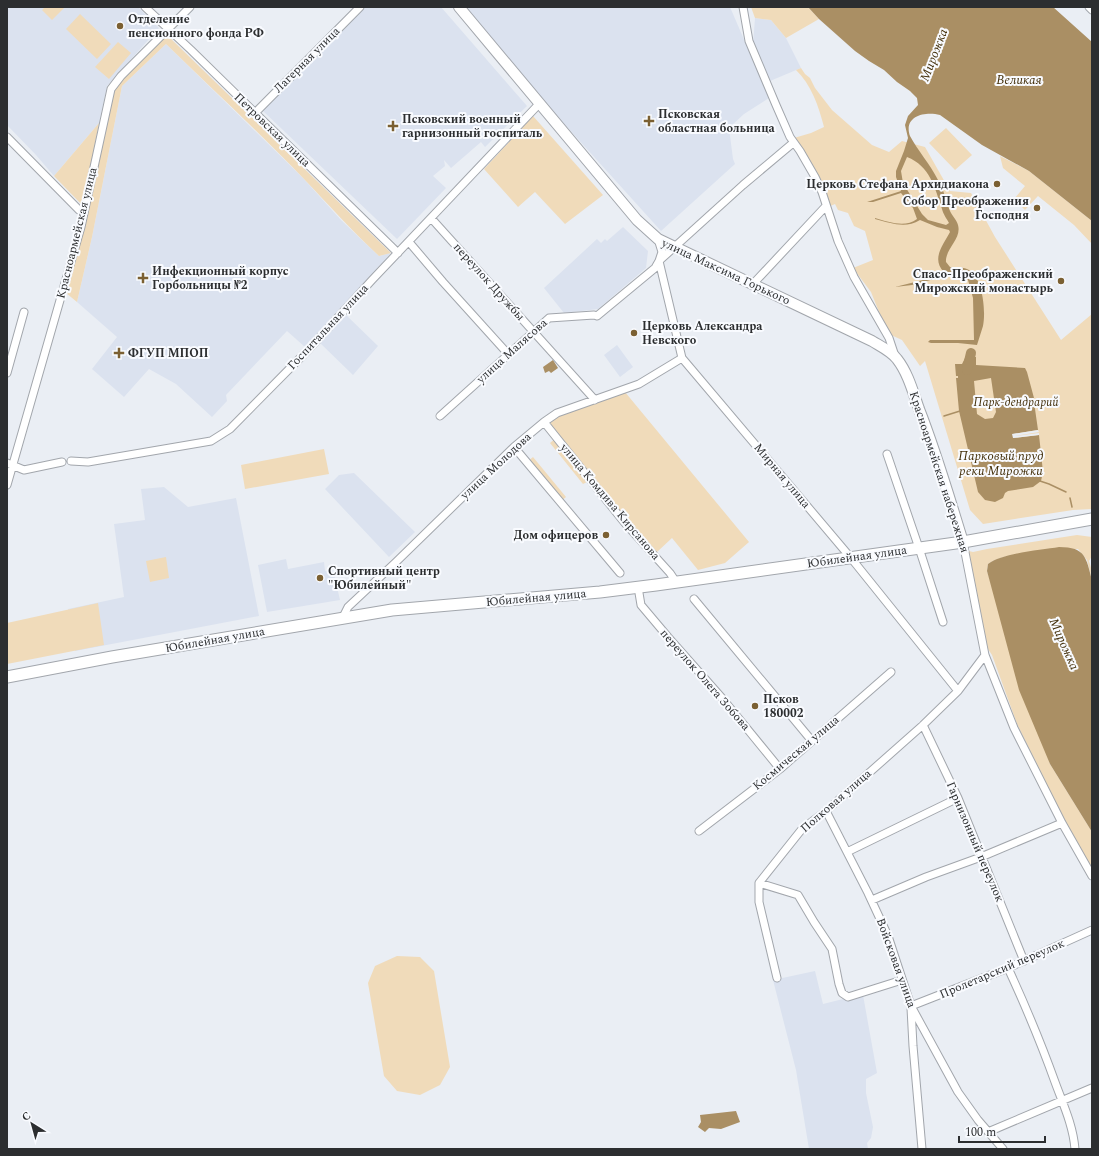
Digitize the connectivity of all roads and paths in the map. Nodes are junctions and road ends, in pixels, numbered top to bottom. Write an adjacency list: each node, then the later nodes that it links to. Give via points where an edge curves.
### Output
1 (145, 7): 8 (street, Петровская улица)
2 (190, 7): 8 (street, Красноармейская улица)
3 (360, 7): 10 (street, Лагерная улица)
4 (459, 7): 9 (main road, улица Максима Горького)
5 (743, 7): 12 (street, Красноармейская набережная, via 749,41)
6 (1089, 7): 7 (street)
7 (1092, 10)
8 (168, 29): 10 (street, Петровская улица); 14 (street, Красноармейская улица, via 111,89)
9 (539, 104): 15 (street, Госпитальная улица); 16 (main road, улица Максима Горького, via 637,220)
10 (255, 113): 19 (street, Петровская улица)
11 (7, 137): 14 (street, via 79,210)
12 (793, 143): 13 (street, Красноармейская набережная, via 816,177); 18 (street, улица Малясова)
13 (826, 206): 21 (street); 26 (street, Красноармейская набережная, via 854,277 889,338)
14 (84, 212): 35 (street, Красноармейская улица, via 61,300)
15 (431, 218): 17 (street, Госпитальная улица); 23 (street, переулок Дружбы)
16 (658, 239): 18 (main road, улица Максима Горького); 20 (street, Мирная улица, via 662,252)
17 (409, 242): 19 (street, Госпитальная улица); 24 (street)
18 (674, 248): 20 (street, улица Малясова); 21 (main road, улица Максима Горького)
19 (398, 253): 33 (street, Госпитальная улица, via 298,361 230,429 211,441 88,462)
20 (659, 261): 23 (street, улица Малясова, via 655,268 597,316 549,318); 25 (street, Мирная улица)
21 (752, 285): 26 (main road, улица Максима Горького, via 872,341)
22 (24, 312): 27 (street)
23 (535, 332): 24 (street, улица Малясова); 28 (street, переулок Дружбы)
24 (509, 355): 29 (street, улица Малясова)
25 (682, 358): 28 (street, улица Молодова, via 639,384); 42 (street, Мирная улица)
26 (896, 358): 40 (main road, Красноармейская набережная, via 904,370 928,431)
27 (7, 373)
28 (595, 400): 30 (street, улица Молодова, via 557,413)
29 (440, 416)
30 (544, 422): 31 (street, улица Молодова); 44 (street, улица Комдива Кирсанова)
31 (514, 447): 43 (street); 47 (street, улица Молодова, via 348,607)
32 (887, 454): 41 (street)
33 (70, 461)
34 (62, 462): 35 (street, via 24,470)
35 (10, 464): 36 (street, Красноармейская улица)
36 (7, 485)
37 (1092, 519): 38 (main road, Юбилейная улица)
38 (1065, 525): 39 (main road, Юбилейная улица); 40 (main road, Юбилейная улица)
39 (1092, 526)
40 (963, 542): 41 (main road, Юбилейная улица); 49 (street, Красноармейская набережная)
41 (919, 548): 42 (main road, Юбилейная улица); 48 (street)
42 (850, 558): 44 (main road, Юбилейная улица); 52 (street, Мирная улица)
43 (620, 573)
44 (676, 582): 45 (main road, Юбилейная улица)
45 (638, 587): 47 (main road, Юбилейная улица, via 392,610); 55 (street, переулок Олега Зобова, via 641,604)
46 (694, 599): 54 (street)
47 (342, 619): 51 (main road, Юбилейная улица, via 105,658)
48 (943, 622)
49 (985, 655): 52 (street, Полковая улица); 58 (street, Красноармейская набережная, via 1014,728)
50 (891, 672): 54 (street, Космическая улица)
51 (7, 677)
52 (958, 690): 53 (street, Полковая улица)
53 (923, 725): 56 (street, Гарнизонный переулок); 57 (street, Полковая улица)
54 (812, 741): 55 (street, Космическая улица)
55 (780, 769): 59 (street, Космическая улица)
56 (958, 798): 60 (street); 61 (street, Гарнизонный переулок)
57 (826, 811): 60 (street, Войсковая улица); 63 (street, Полковая улица, via 802,829)
58 (1062, 823): 61 (street); 62 (street, Красноармейская набережная)
59 (699, 831)
60 (847, 852): 64 (street, Войсковая улица)
61 (981, 856): 64 (street); 66 (street, Гарнизонный переулок)
62 (1092, 876)
63 (759, 883): 68 (street, via 759,902); 69 (street, via 798,895 832,949 842,993 848,997)
64 (872, 900): 69 (street, Войсковая улица, via 888,936)
65 (1092, 930): 66 (street, Пролетарский переулок)
66 (1024, 961): 67 (street, Пролетарский переулок)
67 (1008, 968): 70 (street, Пролетарский переулок); 72 (street, via 1036,1030)
68 (777, 978)
69 (902, 980): 70 (street, Войсковая улица)
70 (911, 1006): 73 (street, Войсковая улица, via 958,1092); 74 (street)
71 (1092, 1088): 72 (street)
72 (1062, 1100): 73 (street); 76 (street, via 1074,1132)
73 (988, 1132): 75 (street, Войсковая улица)
74 (922, 1149)
75 (1003, 1149)
76 (1076, 1149)

